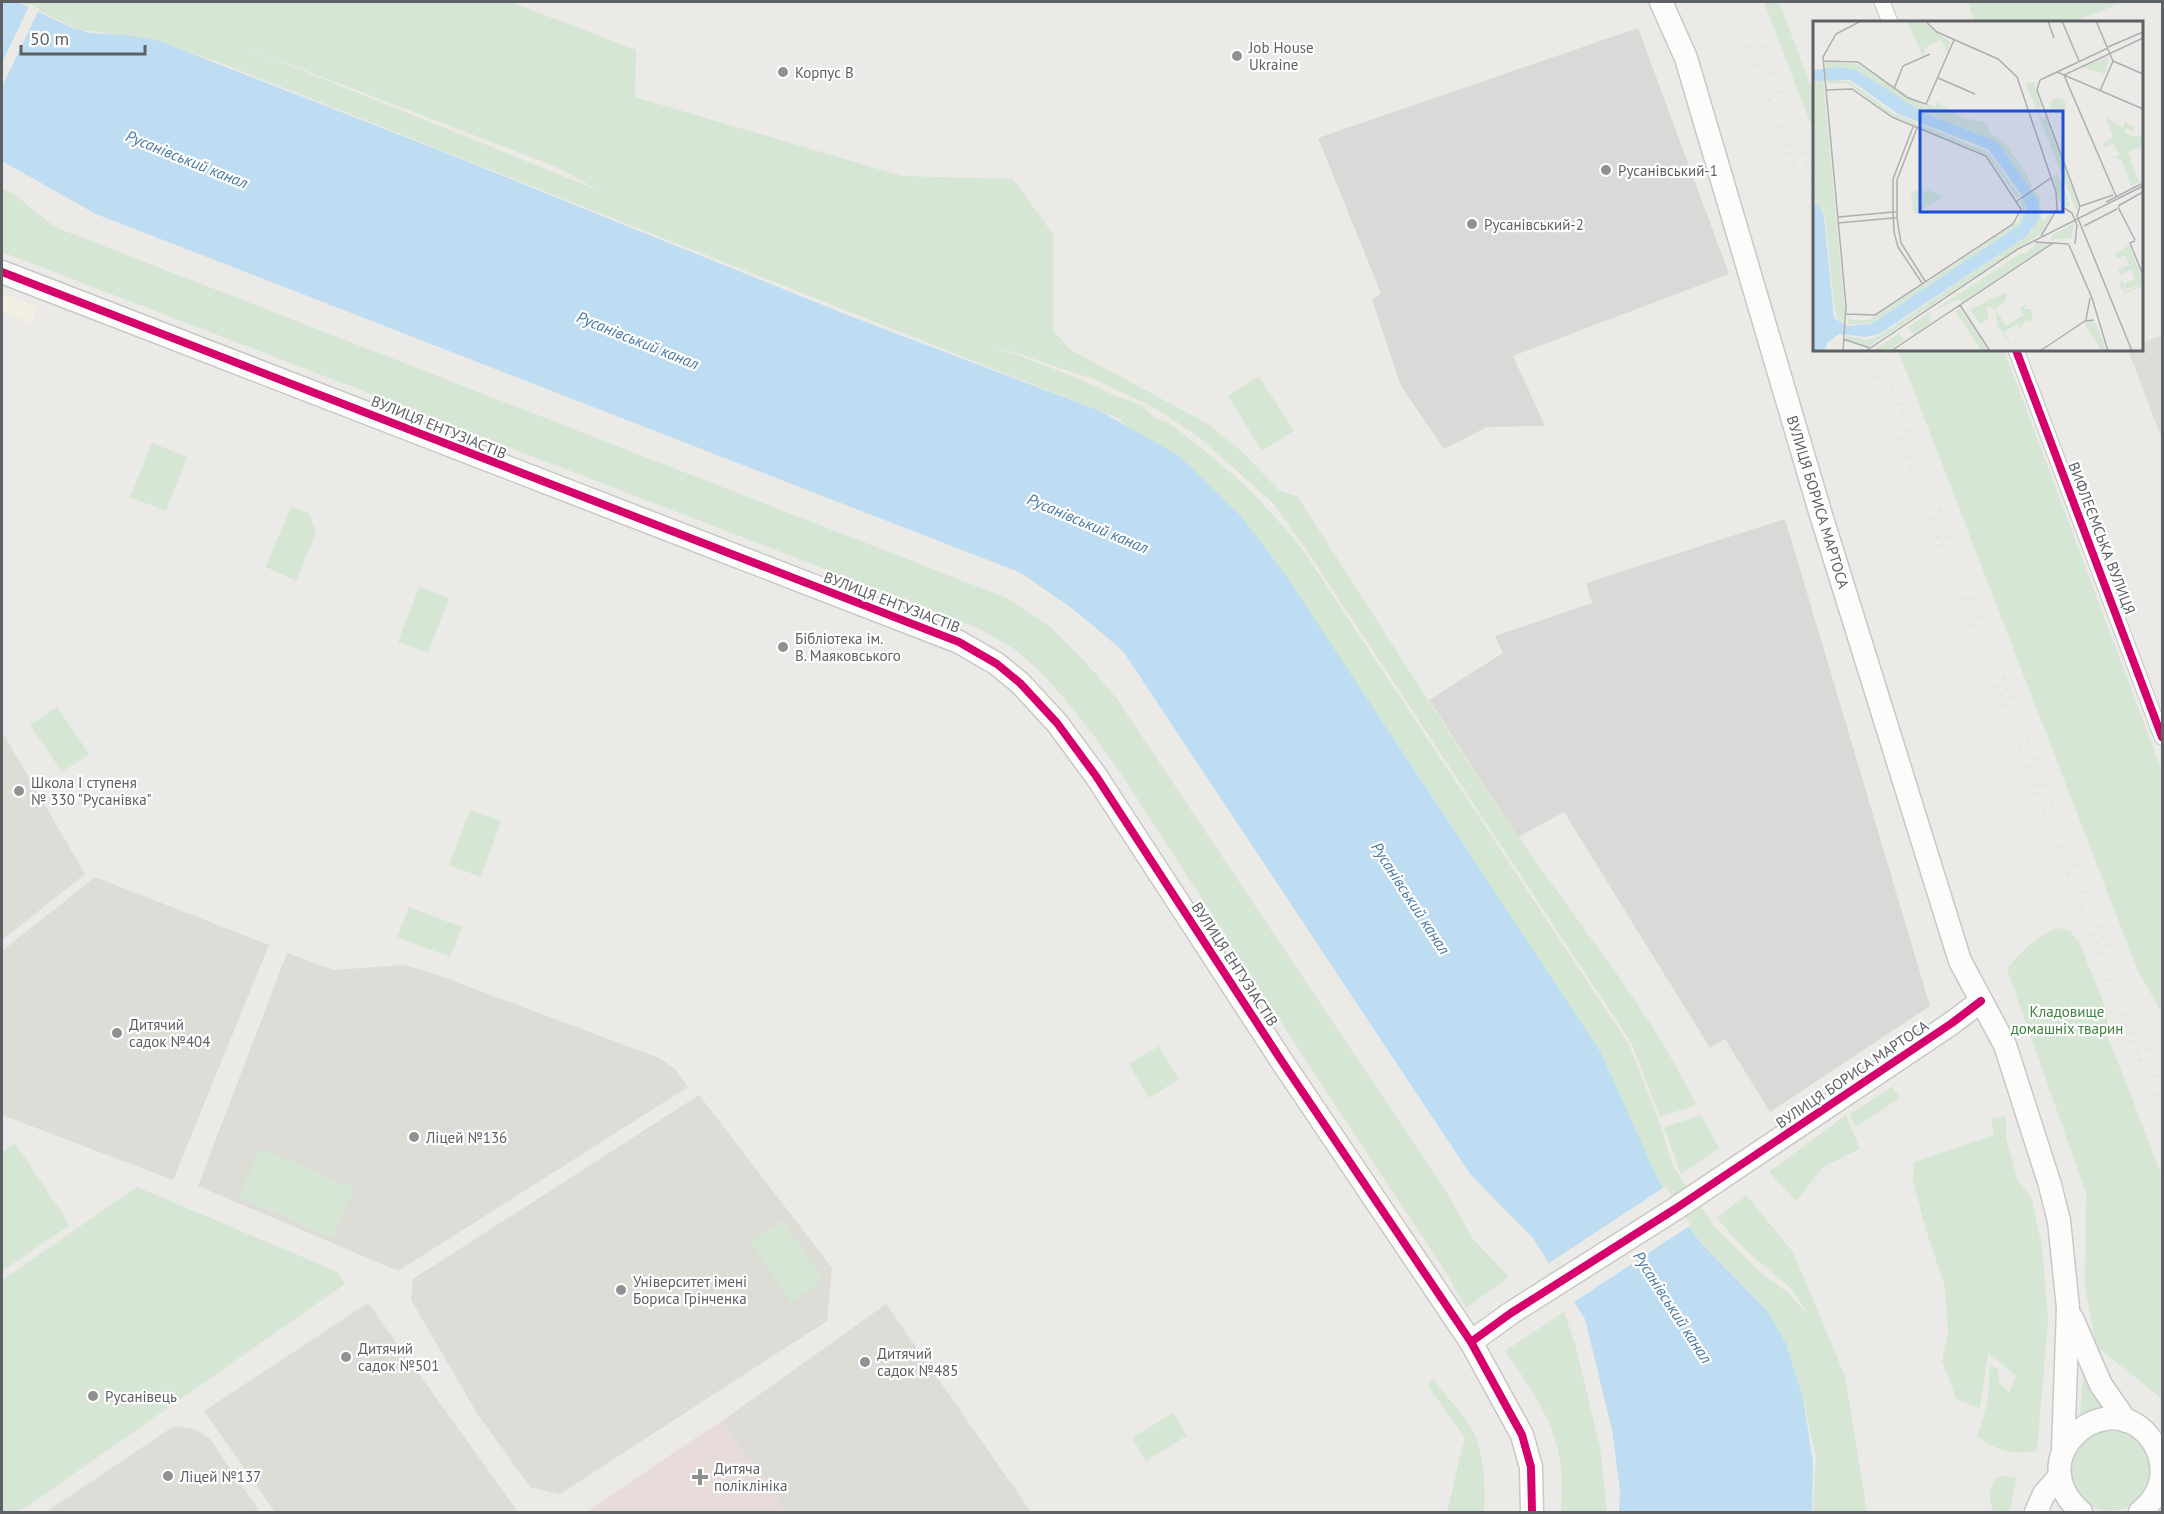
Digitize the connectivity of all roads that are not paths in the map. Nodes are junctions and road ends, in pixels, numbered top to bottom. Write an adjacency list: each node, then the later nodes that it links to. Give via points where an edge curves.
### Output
1 (1661, 2): 7 (street, ВУЛИЦЯ БОРИСА МАРТОСА, via 1686,58 1821,515 1946,918 1960,961)
2 (1882, 2): 3 (street)
3 (1890, 21)
4 (2, 272): 9 (street, ВУЛИЦЯ ЕНТУЗІАСТІВ, via 959,642 997,664 1020,682 1057,723 1106,791)
5 (2016, 351): 6 (street, ВИФЛЕЄМСЬКА ВУЛИЦЯ)
6 (2163, 736)
7 (1981, 1001): 8 (street, ВУЛИЦЯ БОРИСА МАРТОСА, via 2005,1045 2050,1185 2061,1231); 9 (street, ВУЛИЦЯ БОРИСА МАРТОСА)
8 (2068, 1308): 10 (street, ВУЛИЦЯ БОРИСА МАРТОСА, via 2101,1385); 12 (street, ВУЛИЦЯ БОРИСА МАРТОСА)
9 (1471, 1342): 14 (street, ВУЛИЦЯ ЕНТУЗІАСТІВ, via 1522,1435 1531,1467)
10 (2134, 1425): 11 (street); 12 (street, via 2111,1419 2096,1421 2082,1428); 17 (street, ВУЛИЦЯ БОРИСА МАРТОСА, via 2153,1441 2162,1473 2159,1490)
11 (2163, 1437)
12 (2063, 1451): 13 (street, ВУЛИЦЯ БОРИСА МАРТОСА)
13 (2060, 1476): 15 (street, via 2044,1494); 16 (street, via 2063,1491)
14 (1532, 1512)
15 (2036, 1512)
16 (2081, 1512)
17 (2140, 1512)
18 (2152, 1512): 19 (street)
19 (2163, 1512)

